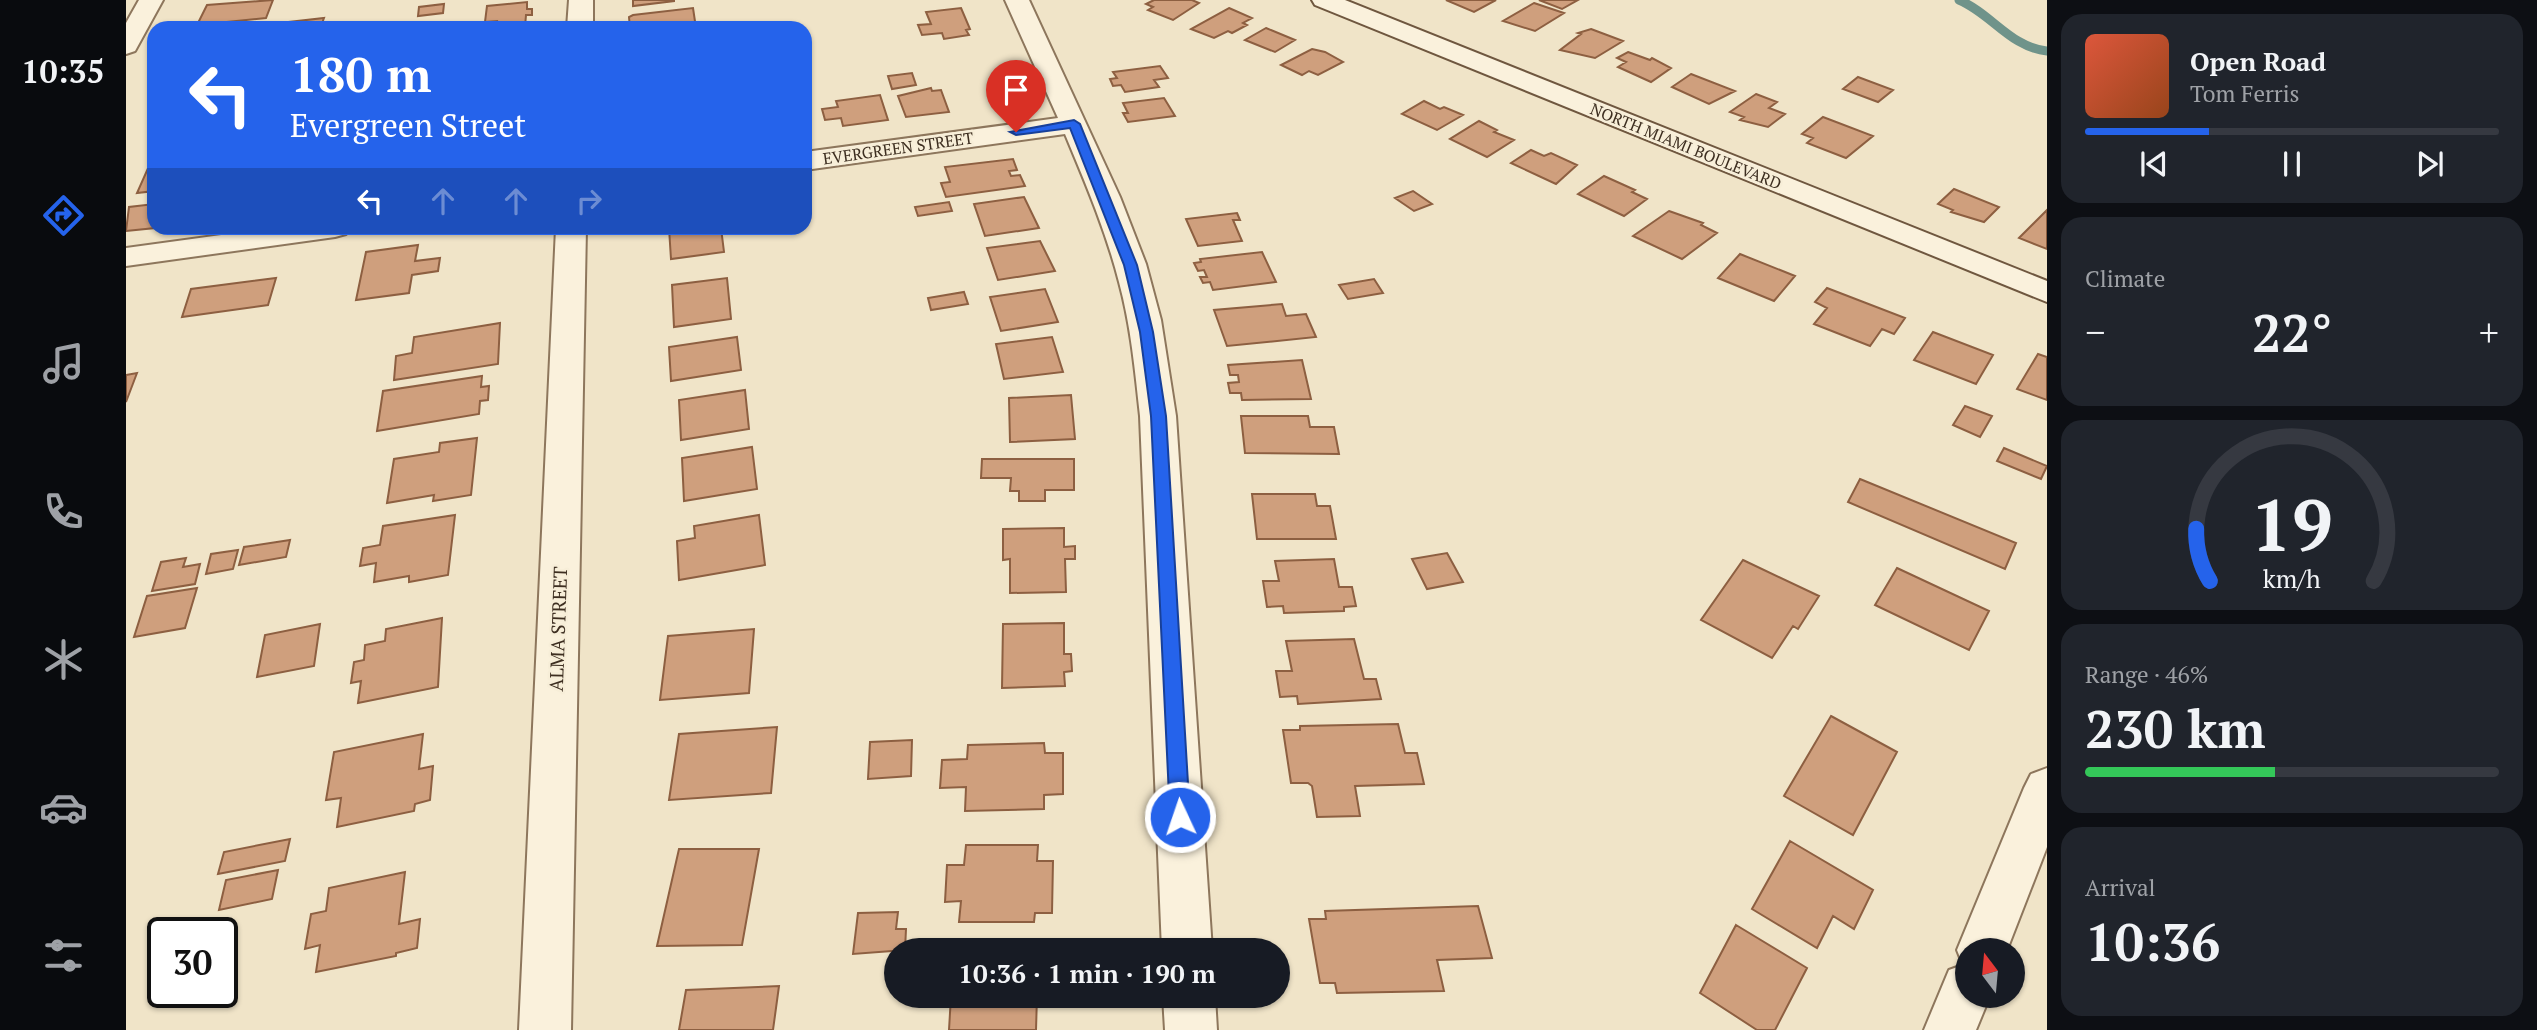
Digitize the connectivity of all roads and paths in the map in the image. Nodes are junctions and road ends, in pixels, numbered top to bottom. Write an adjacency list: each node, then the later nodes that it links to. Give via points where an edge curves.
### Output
1 (151, 0): 6 (street)
2 (581, 0): 5 (street)
3 (1017, 0): 7 (street)
4 (1324, 0): 12 (street, NORTH MIAMI BOULEVARD)
5 (580, 21)
6 (126, 46)
7 (1074, 124): 8 (street, EVERGREEN STREET); 14 (street, via 1130,265 1146,332 1158,416)
8 (812, 160)
9 (285, 235): 11 (street)
10 (571, 235): 18 (street, ALMA STREET)
11 (126, 257)
12 (2047, 292)
13 (2047, 788): 15 (street)
14 (1186, 938)
15 (1987, 938)
16 (1190, 1008): 19 (street)
17 (1959, 1008): 20 (street)
18 (545, 1030)
19 (1191, 1030)
20 (1950, 1030)

